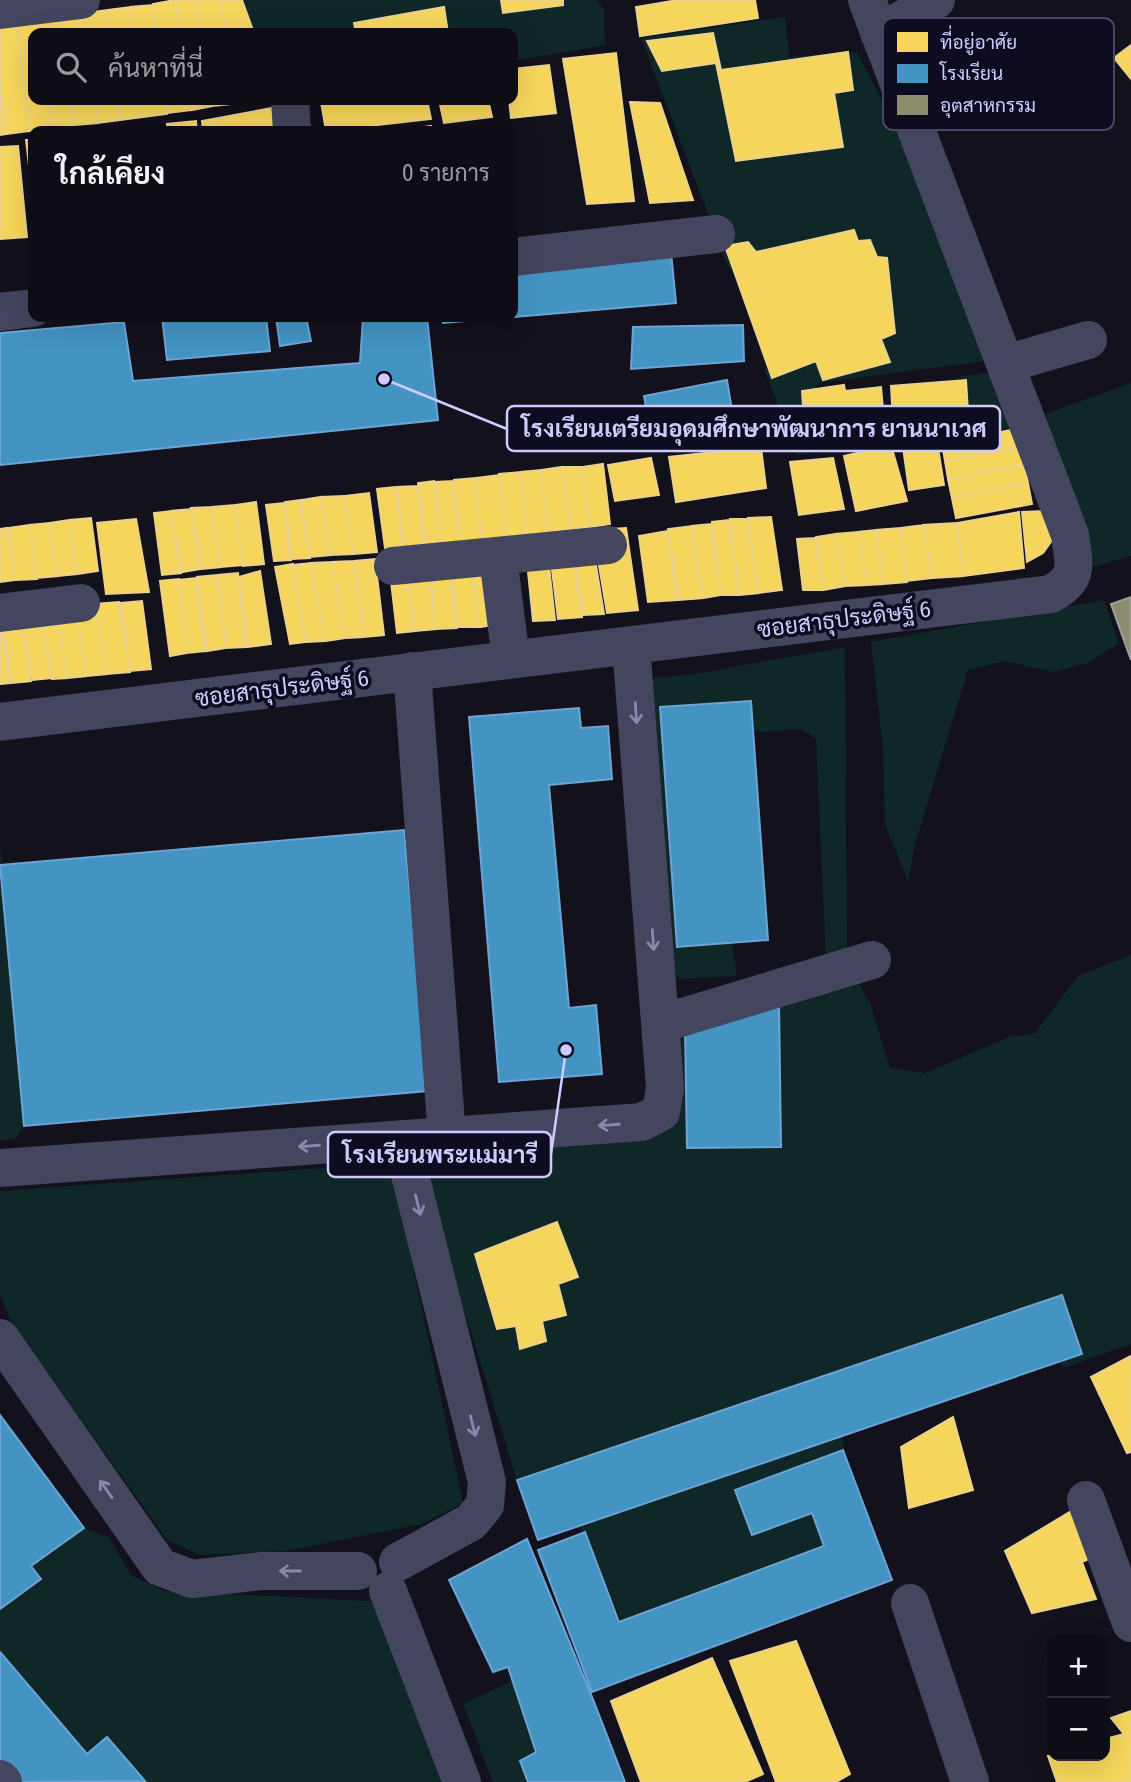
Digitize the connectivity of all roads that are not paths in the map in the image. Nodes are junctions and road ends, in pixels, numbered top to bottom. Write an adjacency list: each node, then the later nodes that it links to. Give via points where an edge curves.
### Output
1 (81, 0): 3 (street)
2 (936, 0): 4 (street)
3 (0, 10)
4 (873, 16): 5 (street, ซอยสาธุประดิษฐ์ 6)
5 (883, 42)
6 (290, 105): 7 (street)
7 (292, 126)
8 (917, 130): 14 (street, ซอยสาธุประดิษฐ์ 6)
9 (716, 234): 10 (street)
10 (518, 256)
11 (28, 309): 12 (street)
12 (0, 312)
13 (1088, 340): 14 (street)
14 (1006, 364): 20 (street, ซอยสาธุประดิษฐ์ 6, via 1070,535 1074,569 1068,584 1051,594)
15 (608, 545): 16 (street)
16 (498, 556): 17 (street); 21 (street)
17 (393, 566)
18 (81, 603): 19 (street)
19 (0, 613)
20 (631, 645): 21 (street, ซอยสาธุประดิษฐ์ 6); 25 (street, one-way to 25)
21 (512, 659): 22 (street, ซอยสาธุประดิษฐ์ 6)
22 (412, 671): 23 (street, ซอยสาธุประดิษฐ์ 6); 26 (street)
23 (0, 722)
24 (872, 960): 25 (street)
25 (660, 1024): 26 (street, one-way to 26, via 665,1088 661,1112 642,1122)
26 (447, 1136): 27 (street)
27 (401, 1139): 28 (street, one-way to 28); 31 (street, one-way to 31, via 487,1482 485,1505 471,1522)
28 (0, 1168)
29 (0, 1338): 31 (street, one-way to 29, via 262,1571 191,1580 160,1567)
30 (1086, 1500): 33 (street)
31 (382, 1575): 34 (street)
32 (910, 1603): 35 (street)
33 (1131, 1623)
34 (462, 1782)
35 (970, 1782)

